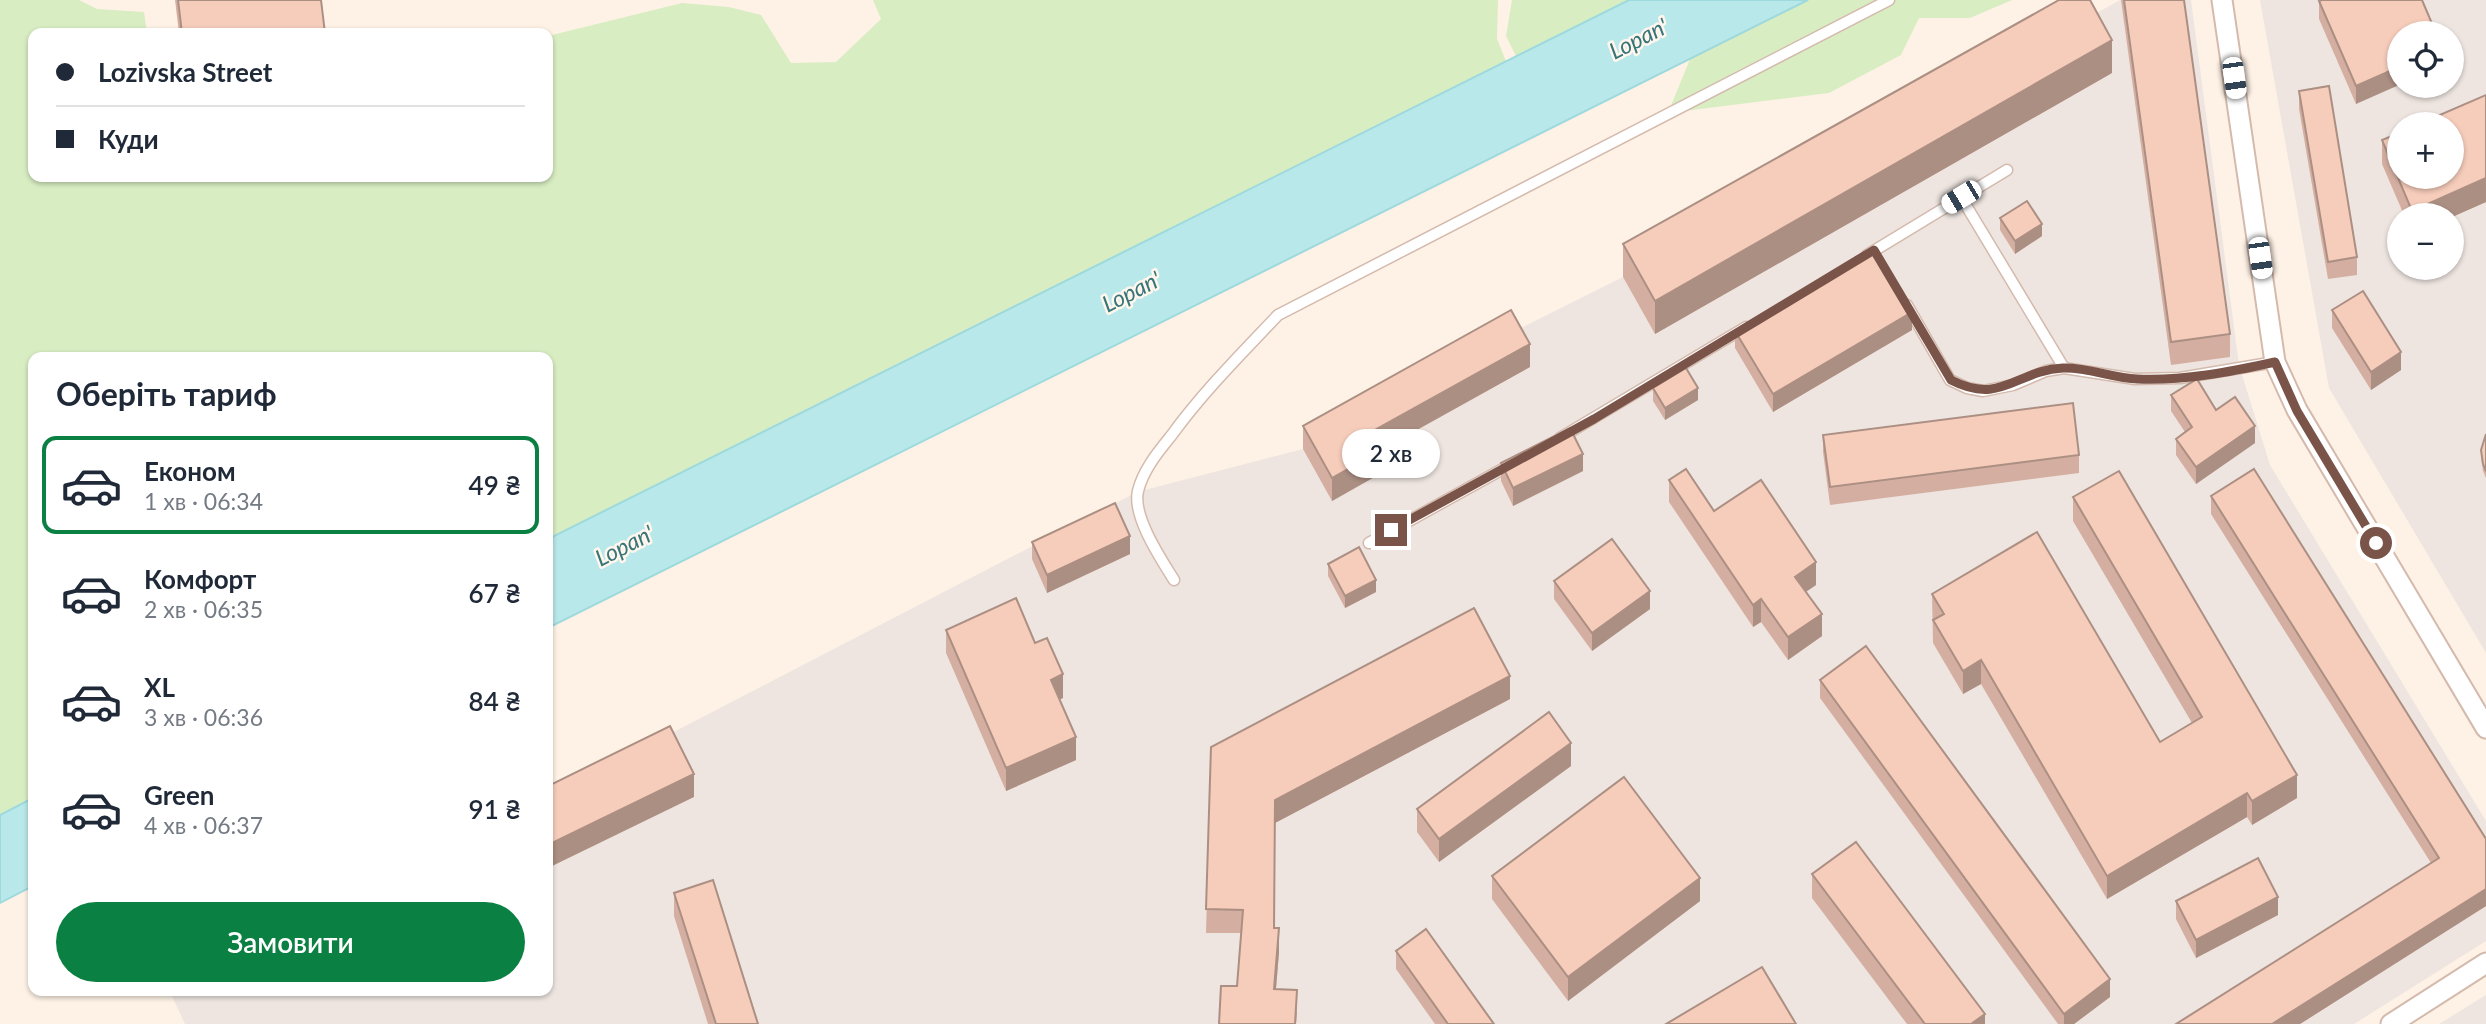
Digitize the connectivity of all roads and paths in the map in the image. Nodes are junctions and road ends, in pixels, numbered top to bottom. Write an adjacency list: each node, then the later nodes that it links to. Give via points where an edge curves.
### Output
1 (1889, 0): 15 (lane, via 1278,315 1202,394 1152,461 1137,492 1152,542)
2 (2222, 0): 10 (street)
3 (2007, 170): 4 (lane)
4 (1961, 197): 5 (lane); 11 (lane)
5 (1874, 250): 6 (lane); 7 (lane)
6 (1863, 257)
7 (1881, 262)
8 (1902, 297): 11 (lane, via 1951,380 1967,388 2003,387)
9 (1757, 321): 12 (lane)
10 (2275, 362): 11 (lane, via 2180,378 2135,379); 16 (street, via 2297,411)
11 (2064, 368)
12 (1546, 445)
13 (1522, 458): 14 (lane)
14 (1369, 543)
15 (1174, 580)
16 (2486, 728)
17 (2486, 963): 18 (street)
18 (2391, 1024)

